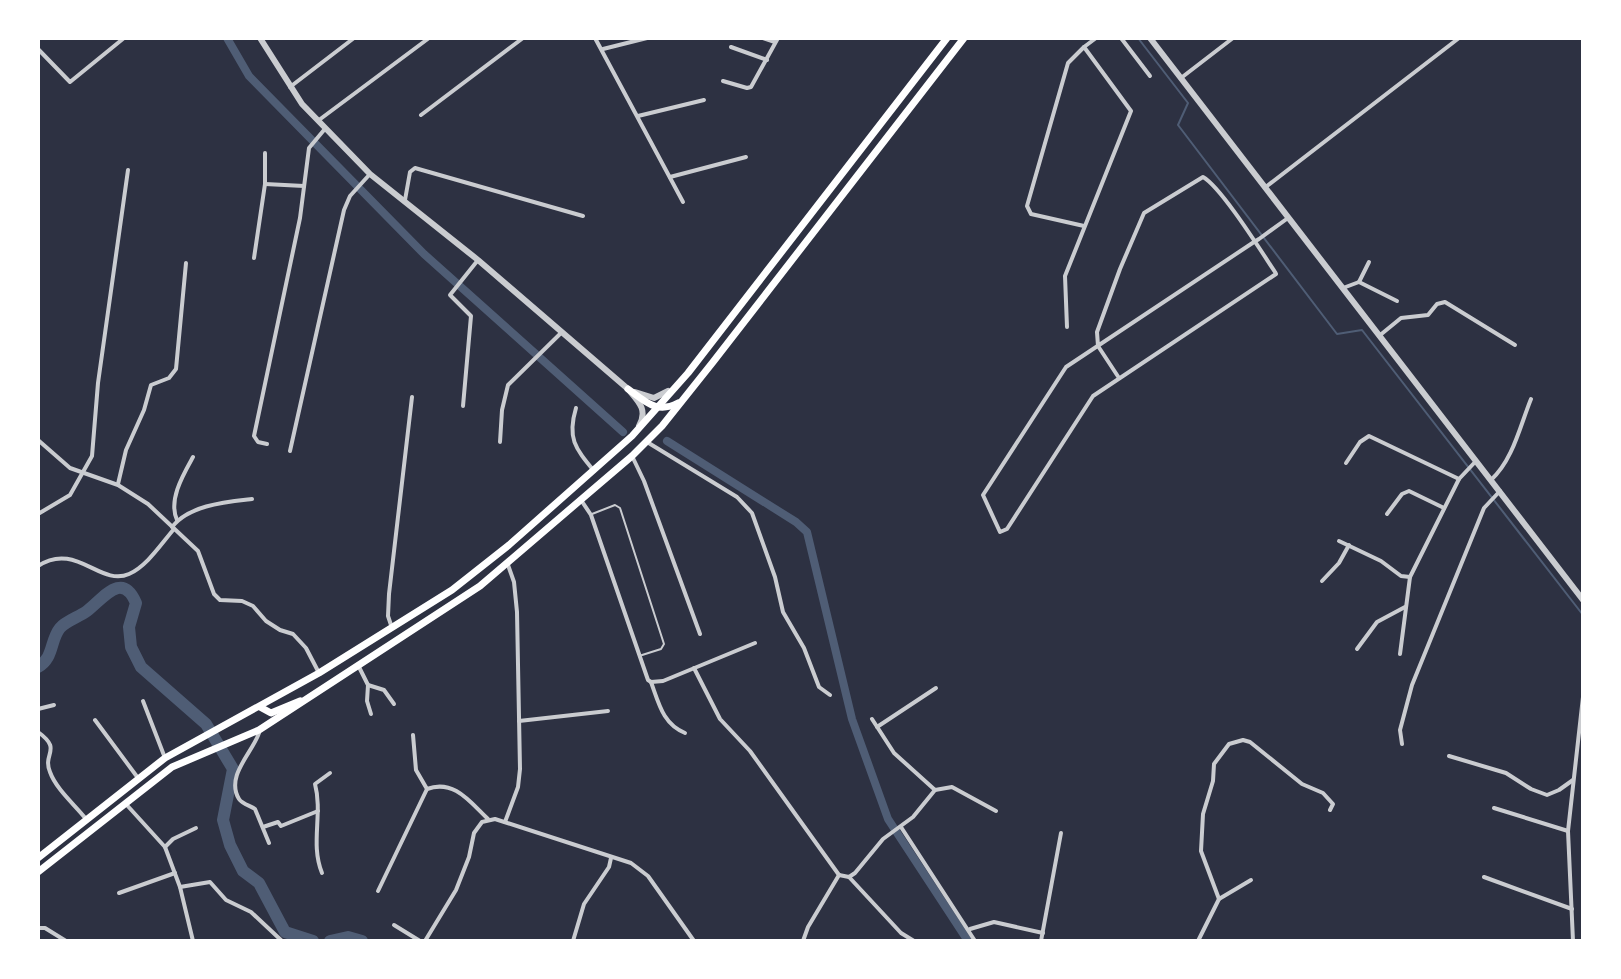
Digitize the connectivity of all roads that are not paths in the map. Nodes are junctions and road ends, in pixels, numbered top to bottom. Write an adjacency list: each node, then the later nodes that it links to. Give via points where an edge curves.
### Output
1 (124, 38): 19 (street, via 70,82)
2 (354, 38): 25 (street)
3 (429, 38): 29 (street)
4 (523, 38): 27 (street)
5 (595, 38): 20 (street)
6 (647, 38): 20 (street)
7 (763, 38): 16 (street)
8 (947, 38): 57 (highway)
9 (964, 38): 62 (highway)
10 (1096, 38): 18 (street)
11 (1121, 38): 22 (street)
12 (1150, 38): 23 (street)
13 (1233, 38): 23 (street)
14 (1459, 38): 38 (street)
15 (262, 39): 25 (street)
16 (776, 40): 21 (street)
17 (731, 47): 21 (street)
18 (1084, 47): 43 (street, via 1131,111); 43 (street, via 1068,63 1027,206 1031,214)
19 (38, 49)
20 (602, 49): 28 (street)
21 (767, 60): 24 (street, via 751,87)
22 (1150, 76)
23 (1181, 78): 38 (street)
24 (723, 81)
25 (289, 88): 29 (street)
26 (704, 100): 28 (street)
27 (421, 115)
28 (638, 116): 35 (street)
29 (316, 121): 30 (street)
30 (324, 130): 34 (street); 37 (street, via 309,148)
31 (265, 153): 36 (street)
32 (746, 157): 35 (street)
33 (128, 170): 77 (street, via 92,456)
34 (370, 174): 40 (street); 71 (street, via 344,210)
35 (670, 177): 39 (street)
36 (265, 184): 37 (street); 45 (street)
37 (304, 186): 70 (street, via 254,436)
38 (1267, 186): 42 (street)
39 (683, 202)
40 (404, 203): 41 (street, via 415,168); 46 (street)
41 (583, 216)
42 (1290, 217): 44 (street); 50 (street)
43 (1084, 226): 52 (street, via 1065,276)
44 (1256, 240): 56 (street); 56 (street, via 1203,177 1151,208 1102,316); 58 (street, via 1276,274)
45 (254, 258)
46 (478, 260): 53 (street); 63 (street, via 450,295 471,316)
47 (1369, 262): 49 (street)
48 (186, 263): 80 (street, via 176,369 148,390)
49 (1359, 282): 50 (street); 51 (street)
50 (1343, 288): 54 (street)
51 (1397, 301)
52 (1067, 327)
53 (561, 333): 59 (street); 68 (street, via 508,385)
54 (1379, 336): 55 (street, via 1401,318 1428,315 1445,302); 74 (street)
55 (1515, 345)
56 (1098, 346): 58 (street); 58 (street, via 1058,376 986,488 983,495 1000,532 1007,529 1093,396)
57 (688, 373): 59 (street, via 654,398); 65 (highway)
58 (1119, 378)
59 (628, 389): 65 (highway); 66 (street, via 644,414)
60 (412, 397): 100 (street, via 389,594)
61 (1531, 399): 79 (street, via 1509,455)
62 (682, 401): 65 (highway); 69 (highway)
63 (463, 406)
64 (576, 408): 76 (street, via 570,427 573,442)
65 (659, 409): 66 (highway)
66 (632, 436): 76 (highway)
67 (38, 440): 77 (street)
68 (500, 442)
69 (647, 442): 72 (highway); 112 (street, via 737,497 752,513 783,612 819,687)
70 (267, 444)
71 (290, 451)
72 (632, 456): 83 (highway); 101 (street)
73 (193, 457): 88 (street, via 173,504)
74 (1474, 462): 78 (street); 79 (street)
75 (1346, 463): 78 (street, via 1369,436)
76 (594, 471): 92 (highway)
77 (83, 475): 80 (street); 85 (street, via 64,500)
78 (1459, 479): 84 (street)
79 (1491, 480): 81 (street)
80 (118, 485): 89 (street)
81 (1498, 493): 98 (street); 130 (street, via 1488,501 1412,685 1400,730)
82 (252, 499): 88 (street)
83 (581, 500): 87 (street); 90 (highway)
84 (1444, 508): 86 (street, via 1409,491); 96 (street)
85 (38, 514)
86 (1387, 514)
87 (591, 515): 105 (street); 105 (lane, via 615,505 620,508 664,644)
88 (177, 520): 89 (street)
89 (173, 528): 95 (street, via 130,574 119,577 62,557); 108 (street, via 198,551 220,600 253,606 266,621 293,634)
90 (547, 530): 92 (highway, via 540,524); 94 (highway)
91 (1339, 541): 93 (street)
92 (509, 545): 100 (highway)
93 (1349, 545): 96 (street); 97 (street)
94 (508, 565): 106 (highway); 124 (street, via 516,602)
95 (38, 566)
96 (1410, 577): 99 (street)
97 (1322, 581)
98 (1583, 600)
99 (1405, 607): 103 (street, via 1377,622); 104 (street)
100 (392, 628): 108 (highway)
101 (700, 634)
102 (755, 643): 107 (street)
103 (1357, 649)
104 (1400, 654)
105 (638, 656): 109 (street)
106 (358, 665): 110 (street); 115 (highway)
107 (694, 668): 109 (street); 159 (street, via 720,719 750,751)
108 (319, 673): 118 (highway)
109 (651, 682): 128 (street, via 667,721)
110 (368, 685): 116 (street, via 384,690); 121 (street)
111 (936, 688): 125 (street)
112 (830, 695)
113 (1583, 697): 135 (street)
114 (143, 701): 132 (street)
115 (302, 702): 118 (highway, via 271,713); 126 (highway)
116 (394, 704)
117 (54, 705): 119 (street)
118 (260, 707): 132 (highway)
119 (38, 709)
120 (608, 711): 124 (street)
121 (371, 714)
122 (872, 719): 125 (street)
123 (95, 720): 134 (street)
124 (519, 721): 146 (street, via 519,778)
125 (877, 727): 137 (street, via 894,753)
126 (259, 730): 138 (highway, via 172,767); 147 (street, via 236,777 239,799 255,809)
127 (38, 732): 144 (street, via 52,749 51,775)
128 (685, 733)
129 (413, 735): 136 (street, via 417,777)
130 (1402, 744)
131 (1449, 756): 135 (street, via 1506,773 1547,795)
132 (165, 758): 134 (highway)
133 (330, 773): 142 (street, via 315,784)
134 (138, 778): 141 (highway)
135 (1575, 779): 150 (street)
136 (427, 789): 145 (street, via 453,788); 164 (street)
137 (935, 790): 143 (street, via 952,787); 149 (street)
138 (125, 803): 141 (highway); 153 (street); 156 (highway)
139 (1494, 808): 150 (street)
140 (1330, 810): 166 (street, via 1329,798 1302,784 1258,746 1243,740 1229,744 1214,764 1203,814 1201,851)
141 (96, 811): 144 (highway)
142 (319, 811): 147 (street); 158 (street, via 316,854)
143 (996, 811)
144 (86, 819): 154 (highway)
145 (488, 819): 146 (street); 175 (street, via 474,833 456,890)
146 (505, 822): 155 (street)
147 (263, 827): 152 (street)
148 (196, 828): 153 (street)
149 (900, 828): 160 (street); 170 (street)
150 (1568, 831): 167 (street)
151 (1061, 833): 171 (street)
152 (269, 843)
153 (165, 847): 157 (street)
154 (38, 858)
155 (611, 858): 176 (street, via 584,904); 177 (street, via 631,863 648,876)
156 (38, 872)
157 (175, 873): 163 (street); 165 (street)
158 (322, 873)
159 (839, 875): 160 (street); 178 (street)
160 (849, 877): 179 (street)
161 (1484, 877): 167 (street)
162 (1251, 880): 166 (street)
163 (180, 887): 172 (street, via 210,882); 174 (street)
164 (378, 891)
165 (119, 893)
166 (1219, 899): 182 (street)
167 (1572, 909): 183 (street)
168 (394, 925): 175 (street)
169 (38, 928): 173 (street)
170 (970, 929): 171 (street, via 994,922); 180 (street)
171 (1043, 933): 181 (street)
172 (281, 940)
173 (66, 941)
174 (193, 941)
175 (422, 941)
176 (573, 941)
177 (694, 941)
178 (803, 941)
179 (914, 941)
180 (975, 941)
181 (1041, 941)
182 (1198, 941)
183 (1573, 941)

